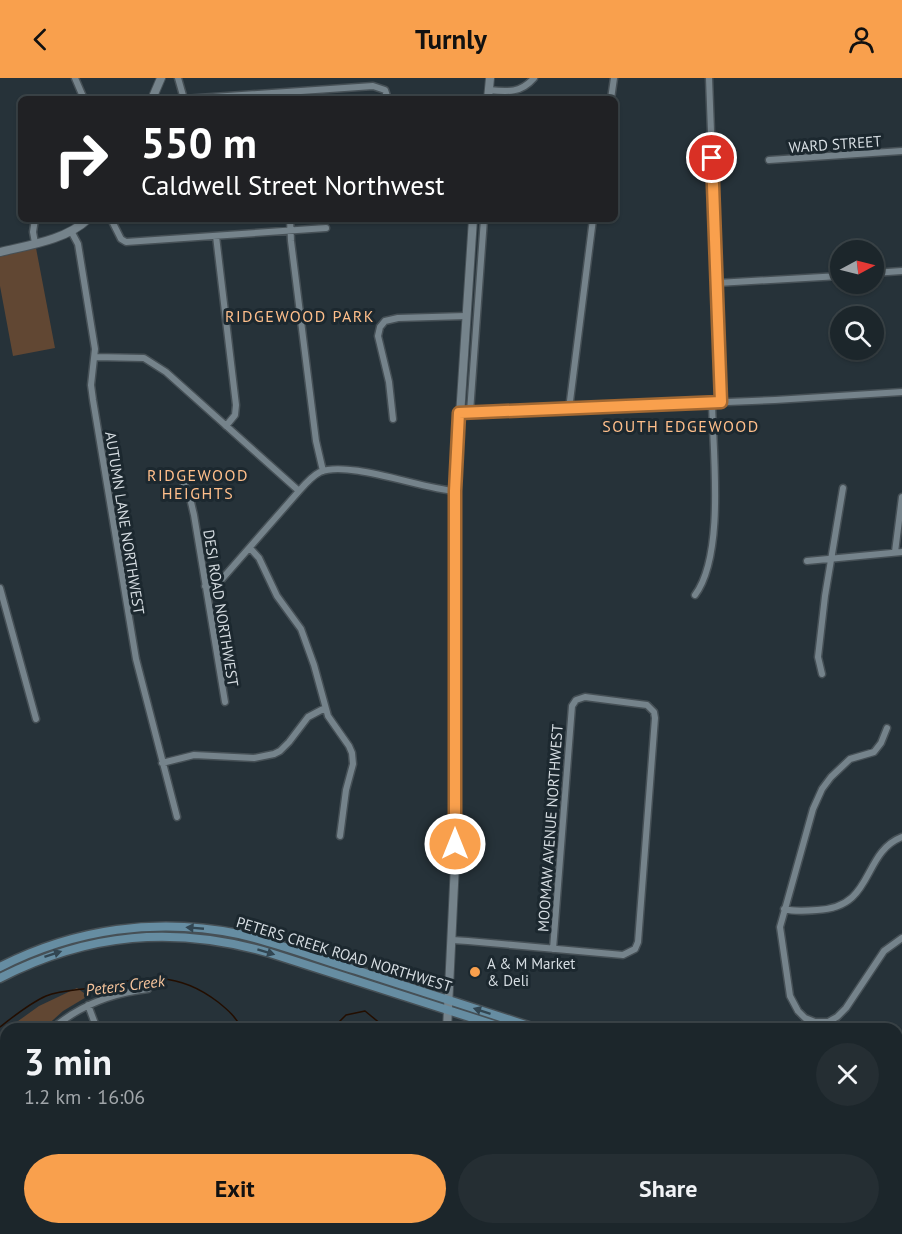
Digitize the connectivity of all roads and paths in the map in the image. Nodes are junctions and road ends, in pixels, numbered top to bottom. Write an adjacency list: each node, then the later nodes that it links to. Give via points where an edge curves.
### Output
1 (75, 78): 9 (street)
2 (161, 78): 10 (street)
3 (178, 78): 11 (street)
4 (490, 78): 8 (street)
5 (534, 78): 8 (street, via 520,90)
6 (614, 78): 14 (street)
7 (709, 78): 33 (street)
8 (488, 95)
9 (83, 96)
10 (153, 96)
11 (183, 96)
12 (228, 96): 13 (street, via 373,86 385,90)
13 (387, 96)
14 (611, 96)
15 (902, 151): 16 (street, WARD STREET)
16 (769, 160)
17 (35, 222): 28 (street)
18 (84, 222): 25 (street)
19 (112, 222): 27 (street, via 126,242)
20 (290, 222): 26 (street)
21 (473, 222): 34 (street)
22 (484, 222): 40 (street)
23 (592, 222): 39 (street)
24 (326, 228): 26 (street)
25 (71, 231): 28 (street); 35 (street, AUTUMN LANE NORTHWEST, via 78,244)
26 (291, 231): 27 (street); 44 (street)
27 (216, 236): 43 (street, via 236,405 235,416)
28 (35, 243): 29 (street)
29 (0, 252)
30 (902, 271): 31 (street)
31 (884, 272)
32 (830, 277): 33 (street)
33 (717, 284): 37 (street)
34 (466, 316): 41 (street); 42 (street, via 389,320 380,327 378,336)
35 (95, 357): 43 (street, via 149,360); 62 (street, AUTUMN LANE NORTHWEST, via 93,400 132,640)
36 (902, 392): 37 (street)
37 (721, 402): 38 (street)
38 (712, 403): 39 (street); 56 (street, via 714,545)
39 (569, 409): 40 (street)
40 (470, 412): 41 (street)
41 (459, 413): 48 (street)
42 (393, 419)
43 (226, 426): 47 (street)
44 (323, 471): 47 (street); 48 (street, via 360,472)
45 (184, 484): 54 (street, DESI ROAD NORTHWEST, via 192,507)
46 (843, 488): 52 (street)
47 (299, 491): 50 (street)
48 (455, 491): 68 (street)
49 (902, 497): 51 (street)
50 (250, 548): 54 (street, via 217,584); 59 (street, via 259,558 277,597 301,629)
51 (898, 552): 52 (street)
52 (831, 558): 53 (street); 57 (street, via 818,657)
53 (807, 561)
54 (205, 586): 58 (street, DESI ROAD NORTHWEST)
55 (0, 588): 60 (street)
56 (695, 595)
57 (822, 674)
58 (225, 702)
59 (325, 708): 62 (street, via 308,717 274,754 254,758 194,755); 64 (street, via 353,757)
60 (36, 719)
61 (887, 728): 66 (street, via 874,752 855,757 840,767 819,794)
62 (162, 763): 63 (street, AUTUMN LANE NORTHWEST)
63 (177, 817)
64 (340, 836)
65 (902, 837): 66 (street, via 885,848 847,902 826,910)
66 (784, 909): 67 (street, via 780,927 790,996 801,1016 815,1022 834,1019 843,1012 884,951)
67 (902, 938)
68 (452, 940): 69 (street); 73 (street)
69 (553, 949): 69 (street, MOOMAW AVENUE NORTHWEST, via 572,709 576,700 585,697 647,705 655,716 654,747 638,942 633,951 623,955)
70 (0, 967): 73 (main road, PETERS CREEK ROAD NORTHWEST, one-way to 70, via 261,940 184,927 125,928 84,935)
71 (0, 978): 75 (main road, PETERS CREEK ROAD NORTHWEST, one-way to 75, via 45,957 93,943 179,936 247,946)
72 (148, 990): 74 (street, via 119,994)
73 (448, 1000): 75 (street); 80 (main road, PETERS CREEK ROAD NORTHWEST, one-way to 73)
74 (88, 1005): 76 (street); 77 (street)
75 (448, 1010): 78 (street); 79 (main road, PETERS CREEK ROAD NORTHWEST)
76 (59, 1023)
77 (95, 1023)
78 (447, 1023)
79 (488, 1023)
80 (519, 1023)

